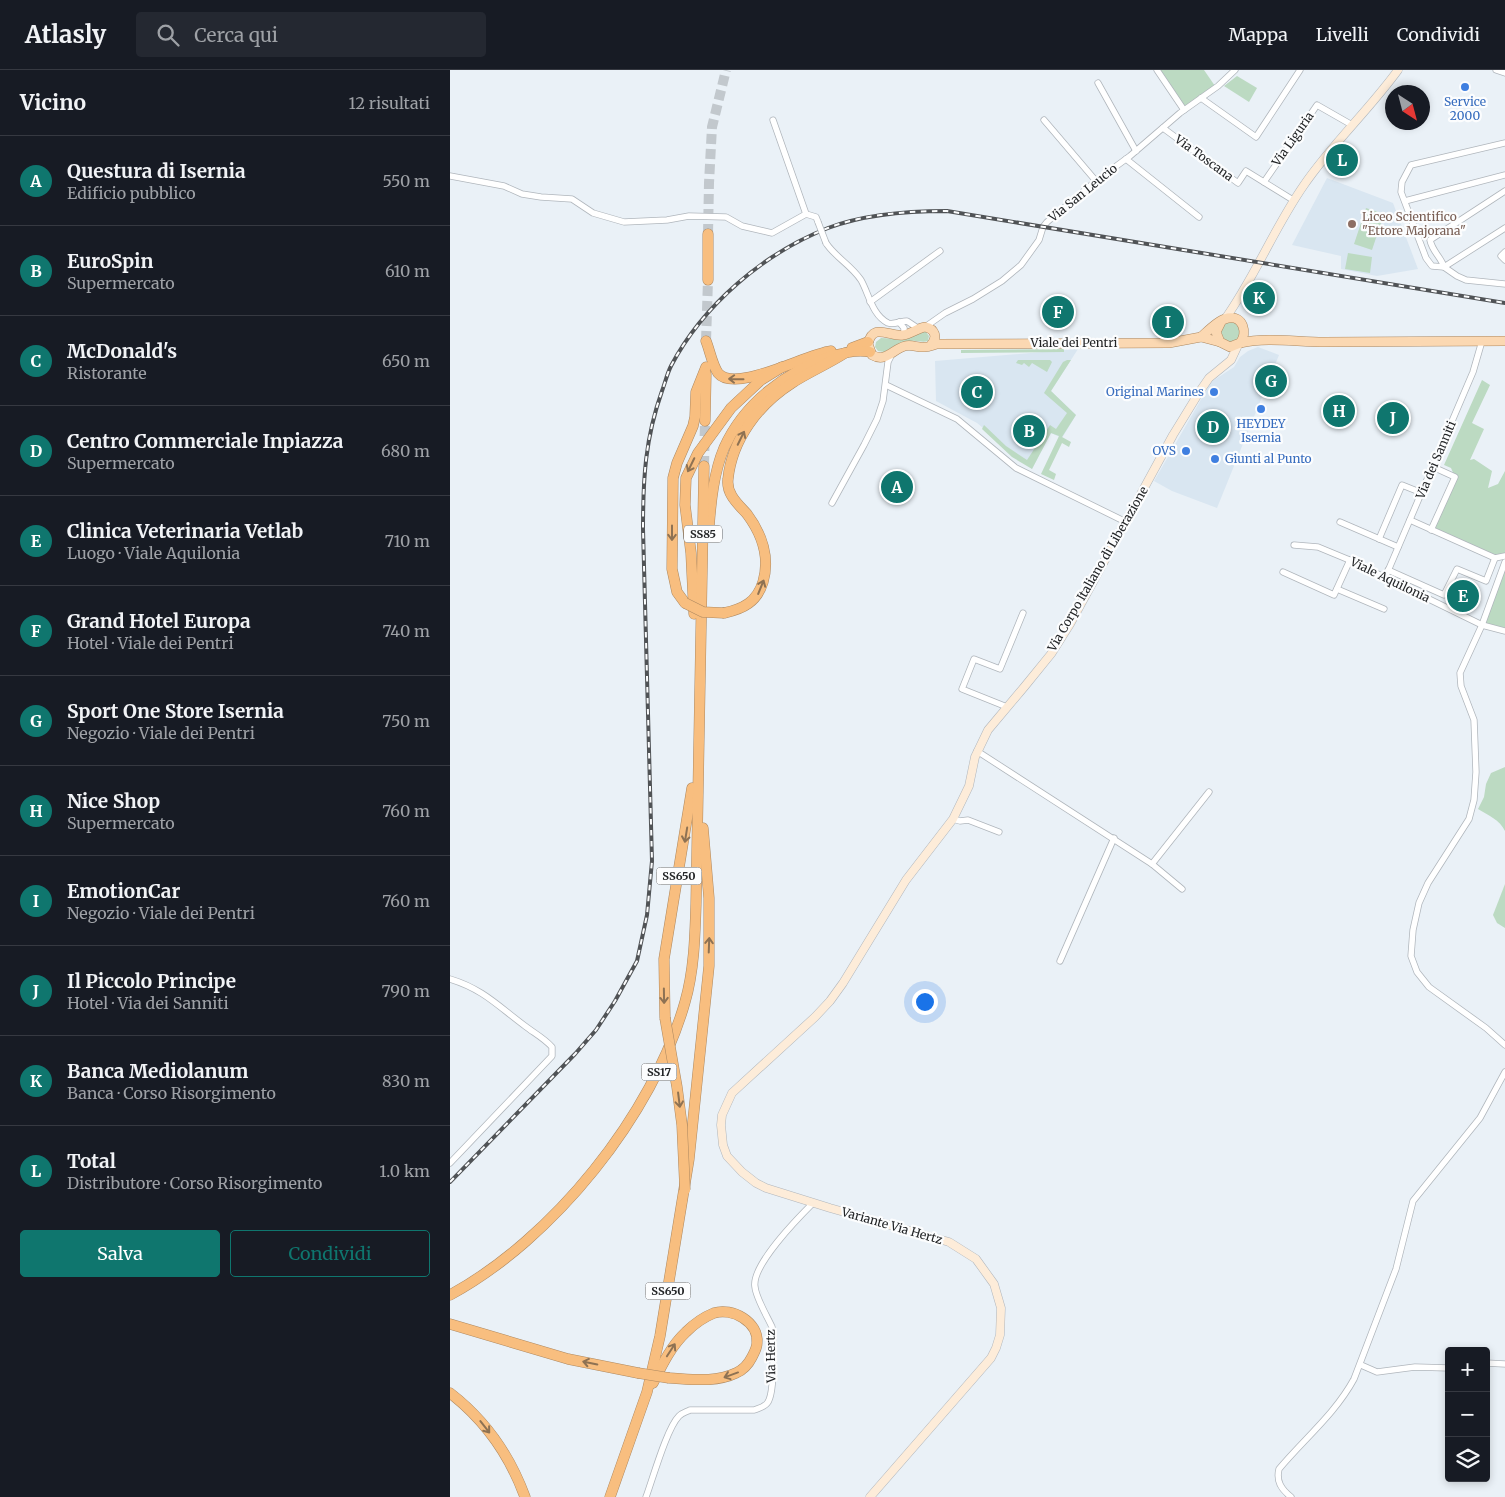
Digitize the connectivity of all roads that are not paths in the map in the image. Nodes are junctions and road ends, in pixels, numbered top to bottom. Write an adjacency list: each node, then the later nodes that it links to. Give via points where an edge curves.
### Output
1 (1157, 70): 10 (street)
2 (1235, 70): 6 (street, Via San Leucio)
3 (1300, 70): 9 (street, via 1256,137)
4 (1398, 70): 13 (street)
5 (1496, 70): 7 (street)
6 (1228, 72): 9 (street, Via San Leucio)
7 (1505, 73)
8 (1098, 82): 16 (street)
9 (1201, 98): 10 (street, Via San Leucio)
10 (1184, 110): 14 (street, Via San Leucio)
11 (773, 120): 25 (street)
12 (1044, 120): 20 (street)
13 (1352, 125): 21 (street, Via Liguria, via 1317,105); 23 (street)
14 (1162, 128): 16 (street, Via San Leucio); 21 (street, Via Toscana, via 1238,183 1246,172)
15 (1505, 143): 24 (street, via 1411,165 1402,182)
16 (1136, 151): 17 (street, Via San Leucio)
17 (1126, 159): 20 (street, Via San Leucio); 26 (street)
18 (1505, 175): 24 (street)
19 (450, 176): 25 (street, via 504,186 522,194 572,199 593,213 624,222 689,216 726,217 742,226 772,233)
20 (1096, 181): 40 (street, Via San Leucio, via 1047,222 1021,265 1002,281 938,317)
21 (1264, 182): 23 (street, Via Toscana)
22 (1505, 191): 32 (street, via 1430,240)
23 (1294, 200): 35 (street)
24 (1405, 201): 32 (street, via 1426,258 1432,266)
25 (806, 214): 36 (street, bridge, via 816,217 826,243 860,279)
26 (1199, 217)
27 (1505, 228): 32 (street)
28 (708, 234): 33 (highway)
29 (940, 252): 36 (street)
30 (1505, 252): 31 (street, via 1501,256)
31 (1505, 260)
32 (1444, 267): 34 (street, via 1466,280)
33 (708, 280)
34 (1505, 284)
35 (1240, 298): 37 (street); 39 (street)
36 (870, 302): 38 (street, via 886,322)
37 (1223, 321): 39 (main road, via 1233,318); 42 (main road, Viale dei Pentri); 46 (main road, via 1216,332)
38 (899, 322): 40 (street, via 907,321); 41 (street, via 904,328)
39 (1242, 324): 43 (main road, via 1255,336); 47 (main road, via 1244,335)
40 (929, 334): 41 (main road); 42 (main road, Viale dei Pentri, via 947,344 1169,343); 50 (main road, Viale dei Pentri, via 923,347 903,346)
41 (904, 335): 48 (main road, via 875,332 870,337)
42 (1201, 337): 46 (main road, Viale dei Pentri)
43 (1267, 340): 44 (main road); 47 (main road)
44 (1482, 341): 45 (main road); 58 (street, Via dei Sanniti, via 1473,372)
45 (1505, 341)
46 (1222, 344): 47 (main road, via 1230,347); 51 (street, via 1227,353)
47 (1239, 344): 51 (street, Via Corpo Italiano di Liberazione)
48 (872, 351): 49 (highway); 50 (main road, Viale dei Pentri, via 882,358); 53 (highway, via 854,348 823,352); 54 (street)
49 (845, 352): 52 (highway, one-way to 49, bridge, via 696,392 696,417 673,478 672,569 677,592 685,603 703,612 724,613 744,608 755,598 765,574 766,557 761,541 748,516 729,492 727,480 736,448 760,410 774,397); 76 (highway, via 811,364 784,379 759,399 734,430 724,448 712,495 708,575)
50 (892, 354): 54 (street)
51 (1226, 366): 62 (street, Via Corpo Italiano di Liberazione, via 1209,378 1200,391)
52 (706, 367): 53 (highway, one-way to 52, via 741,380 724,378 715,367 706,340); 56 (highway)
53 (782, 367): 82 (highway, one-way to 82, via 761,380 731,408 698,453 686,478 684,490 694,619)
54 (886, 369): 55 (street)
55 (886, 384): 60 (street, via 877,420); 62 (street, via 957,419 1024,472)
56 (705, 421)
57 (704, 466): 76 (highway, SS85)
58 (1433, 467): 59 (street, Via dei Sanniti); 64 (street, via 1455,477)
59 (1422, 493): 61 (street, Via dei Sanniti); 65 (street, via 1402,485)
60 (832, 503)
61 (1410, 520): 64 (street); 67 (street, Via dei Sanniti)
62 (1126, 522): 83 (street, Via Corpo Italiano di Liberazione, via 1065,631)
63 (1340, 522): 65 (street)
64 (1432, 530): 69 (street)
65 (1379, 538): 67 (street)
66 (1294, 546): 70 (street, Viale Aquilonia, via 1318,547)
67 (1398, 547): 72 (street, Via dei Sanniti)
68 (1505, 556): 69 (street)
69 (1495, 558): 72 (street, via 1486,581 1457,569 1444,596)
70 (1350, 560): 74 (street, Viale Aquilonia); 75 (street)
71 (1505, 562): 79 (street)
72 (1388, 570): 74 (street, Via dei Sanniti)
73 (1284, 572): 75 (street, via 1334,595)
74 (1385, 578): 79 (street, Viale Aquilonia)
75 (1337, 589): 77 (street)
76 (702, 602): 80 (highway, SS85)
77 (1384, 609)
78 (1023, 613): 83 (street, via 1000,668 974,659 962,689)
79 (1482, 626): 81 (street, Viale Aquilonia); 96 (street, via 1460,674 1463,694 1474,720 1474,800 1469,819 1437,866 1419,903 1412,956 1417,972 1429,987)
80 (701, 628): 82 (highway, SS17)
81 (1505, 631)
82 (700, 651): 84 (highway, SS17)
83 (1007, 707): 85 (street, Via Corpo Italiano di Liberazione, via 988,730)
84 (699, 735): 86 (highway, SS17); 99 (highway, SS650, one-way to 99, bridge, via 693,750 692,793 664,959 665,1018 678,1087)
85 (977, 751): 88 (street, Via Corpo Italiano di Liberazione, via 969,786); 90 (street)
86 (699, 767): 99 (highway, SS650, one-way to 86, bridge, via 710,924); 101 (highway, SS17, via 693,959 686,1000 662,1066 602,1161 548,1222 504,1260)
87 (1209, 792): 91 (street)
88 (953, 819): 89 (street, via 968,820); 95 (street, Via Corpo Italiano di Liberazione, via 906,880)
89 (999, 832)
90 (1114, 838): 91 (street); 93 (street)
91 (1152, 864): 92 (street)
92 (1182, 889)
93 (1060, 961)
94 (450, 979): 98 (street, via 468,984 491,998 545,1039 552,1047 552,1056)
95 (830, 1001): 100 (street, Variante Via Hertz, via 804,1029 732,1093 722,1114 721,1125 722,1145 727,1156 742,1172 766,1188)
96 (1505, 1045)
97 (1505, 1072): 105 (street, via 1480,1118 1413,1201 1396,1269)
98 (450, 1163)
99 (685, 1190): 107 (highway, SS650)
100 (813, 1203): 111 (street, Via Hertz, via 774,1245 755,1280 754,1288 773,1333 772,1391 768,1402 754,1410 690,1410 680,1415 666,1440); 112 (street, Variante Via Hertz, via 949,1242 976,1259 986,1271 994,1284 1001,1308 1000,1335 990,1358)
101 (450, 1295)
102 (450, 1324): 107 (highway, one-way to 102, bridge, via 673,1346 700,1321 715,1312 731,1312 753,1327 758,1342 750,1362 738,1373 708,1380 669,1378 638,1373 568,1359)
103 (1490, 1363): 104 (street)
104 (1505, 1364)
105 (1361, 1365): 106 (street, via 1377,1372 1415,1367); 113 (street, via 1345,1395 1279,1469 1279,1484)
106 (1445, 1368)
107 (647, 1392): 110 (highway, SS650)
108 (450, 1393): 109 (highway, one-way to 109, via 464,1403 507,1456)
109 (525, 1497)
110 (610, 1497)
111 (646, 1497)
112 (870, 1497)
113 (1291, 1497)

